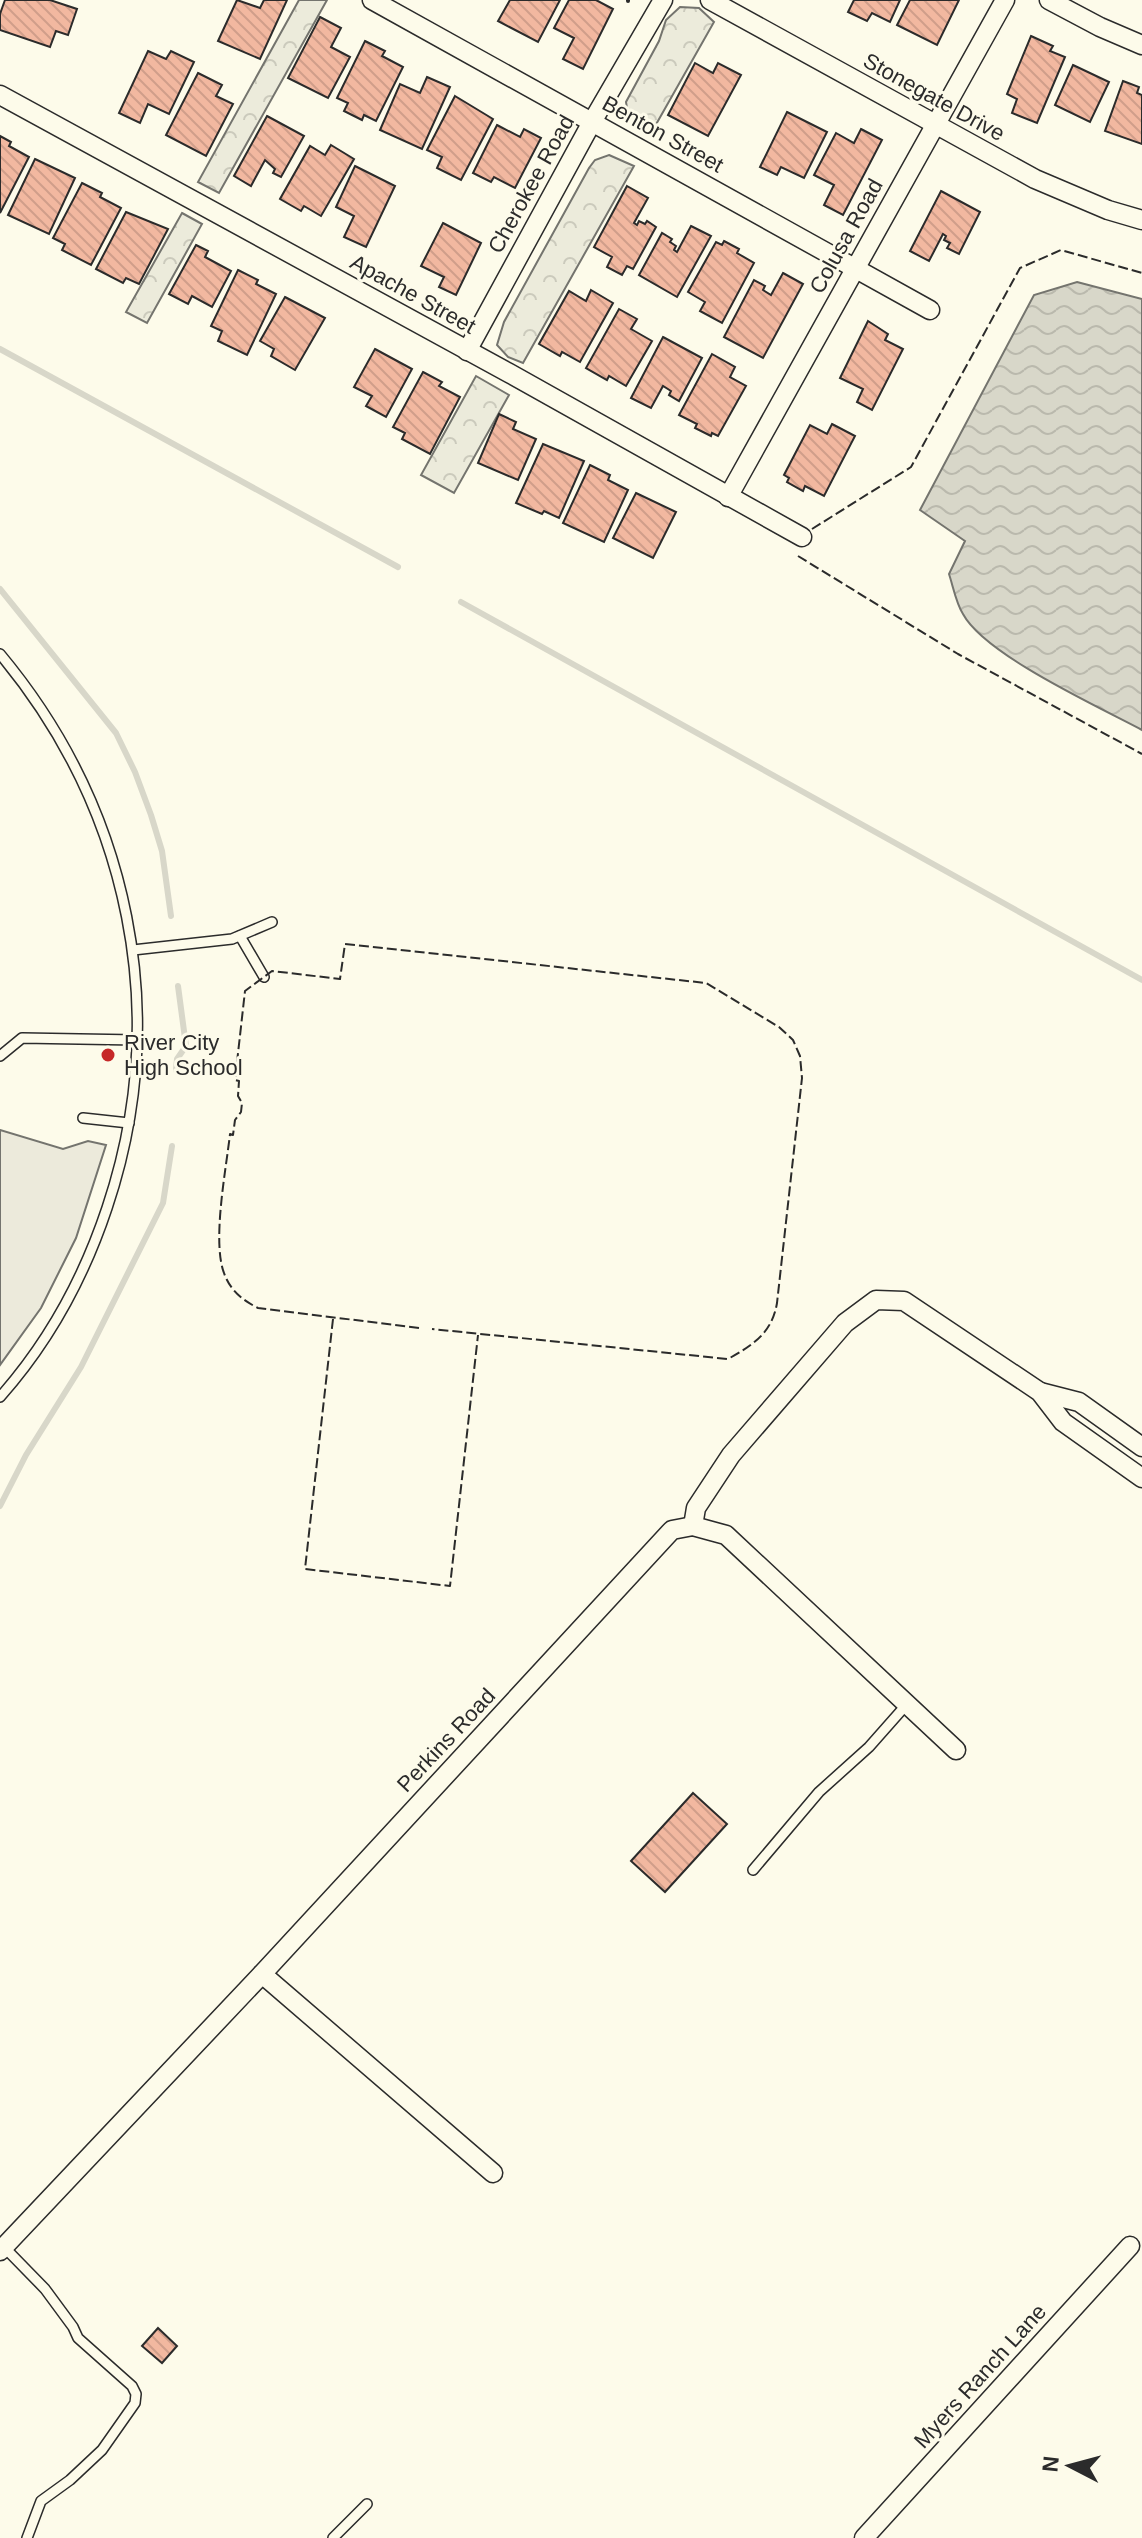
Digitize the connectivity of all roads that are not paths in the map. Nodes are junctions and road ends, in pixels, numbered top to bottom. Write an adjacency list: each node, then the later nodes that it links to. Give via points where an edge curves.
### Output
1 (372, 0): 8 (street, Benton Street)
2 (663, 0): 8 (street, Cherokee Road)
3 (710, 0): 9 (street, Stonegate Drive)
4 (1005, 0): 9 (street, Colusa Road)
5 (1049, 0): 6 (street)
6 (1142, 45)
7 (0, 95): 13 (street, Apache Street)
8 (592, 122): 11 (street, Benton Street); 13 (street, Cherokee Road)
9 (936, 126): 10 (street, Stonegate Drive, via 1035,179); 11 (street, Colusa Road)
10 (1142, 220)
11 (855, 268): 12 (street, Benton Street); 14 (street, Colusa Road)
12 (930, 310)
13 (467, 351): 14 (street, Apache Street)
14 (728, 497): 15 (street, Apache Street)
15 (802, 537)
16 (0, 654): 19 (lane, via 56,731 91,798 121,887)
17 (272, 922): 18 (lane)
18 (240, 936): 19 (lane); 20 (lane)
19 (133, 950): 21 (lane)
20 (264, 977)
21 (137, 1040): 22 (lane, via 22,1038); 24 (lane)
22 (0, 1056)
23 (83, 1118): 24 (lane)
24 (129, 1123): 26 (lane, via 113,1191 86,1263 36,1351)
25 (1040, 1392): 27 (street, via 1079,1402); 28 (street, via 1063,1422); 29 (street, via 904,1301 876,1300 845,1323 731,1455 696,1508)
26 (0, 1397)
27 (1142, 1447)
28 (1142, 1478)
29 (693, 1526): 30 (street, via 726,1535); 33 (street, Perkins Road, via 672,1530)
30 (907, 1704): 31 (street); 32 (lane, via 819,1792)
31 (956, 1750)
32 (753, 1870)
33 (262, 1974): 34 (street); 36 (street, Perkins Road)
34 (493, 2173)
35 (1130, 2246): 40 (street, Myers Ranch Lane)
36 (2, 2249): 38 (lane, via 45,2289 78,2338 136,2394 102,2450 41,2501)
37 (367, 2504): 39 (lane)
38 (27, 2538)
39 (333, 2538)
40 (864, 2538)

